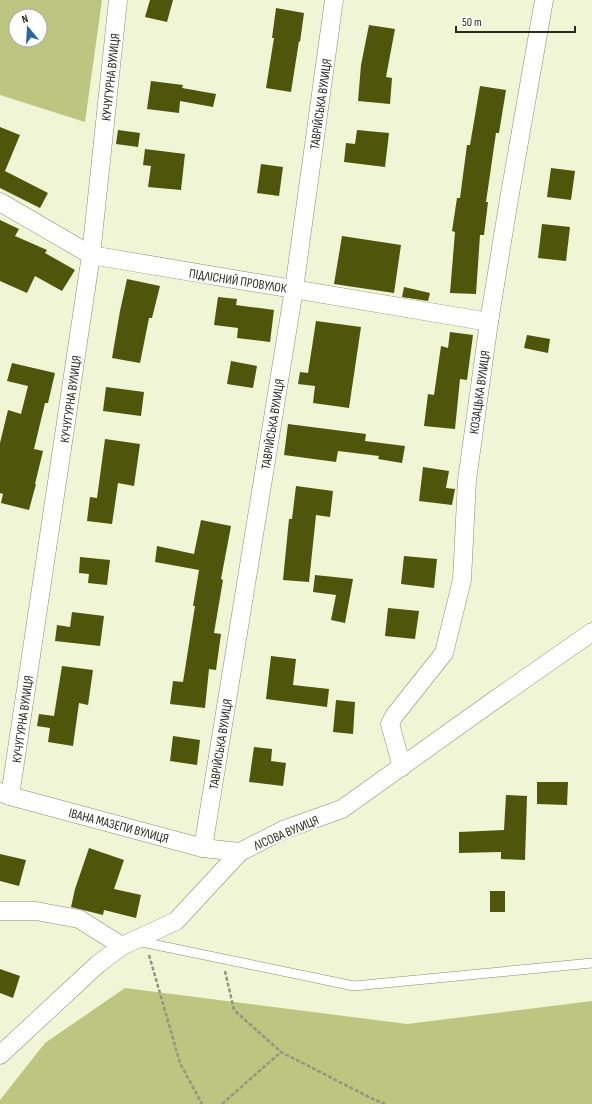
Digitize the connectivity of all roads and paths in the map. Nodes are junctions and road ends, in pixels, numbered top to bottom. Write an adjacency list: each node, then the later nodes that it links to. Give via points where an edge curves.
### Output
1 (118, 0): 5 (street, КУЧУГУРНА ВУЛИЦЯ)
2 (334, 0): 6 (street, ТАВРІЙСЬКА ВУЛИЦЯ)
3 (544, 0): 7 (street, КОЗАЦЬКА ВУЛИЦЯ)
4 (0, 202): 5 (street, ПІДЛІСНИЙ ПРОВУЛОК)
5 (91, 256): 6 (street, ПІДЛІСНИЙ ПРОВУЛОК); 10 (street, КУЧУГУРНА ВУЛИЦЯ)
6 (294, 289): 7 (street, ПІДЛІСНИЙ ПРОВУЛОК); 11 (street, ТАВРІЙСЬКА ВУЛИЦЯ)
7 (489, 322): 9 (street, КОЗАЦЬКА ВУЛИЦЯ, via 467,480 462,580 444,653 390,724)
8 (592, 632): 9 (street, ЛІСОВА ВУЛИЦЯ)
9 (402, 767): 12 (street, ЛІСОВА ВУЛИЦЯ, via 342,809 283,830)
10 (5, 794): 11 (street, ІВАНА МАЗЕПИ ВУЛИЦЯ)
11 (203, 848): 12 (street, ІВАНА МАЗЕПИ ВУЛИЦЯ)
12 (240, 852): 14 (street, ЛІСОВА ВУЛИЦЯ, via 176,921)
13 (0, 910): 14 (street, via 36,911 79,919)
14 (134, 943): 15 (lane); 18 (street, ЛІСОВА ВУЛИЦЯ, via 98,964); 20 (path, via 180,1063)
15 (222, 958): 16 (lane, via 354,986); 17 (path, via 234,1010)
16 (592, 963)
17 (281, 1052): 19 (path); 21 (path)
18 (0, 1055)
19 (373, 1099): 22 (path); 23 (path)
20 (202, 1104)
21 (222, 1104)
22 (372, 1104)
23 (385, 1104)

